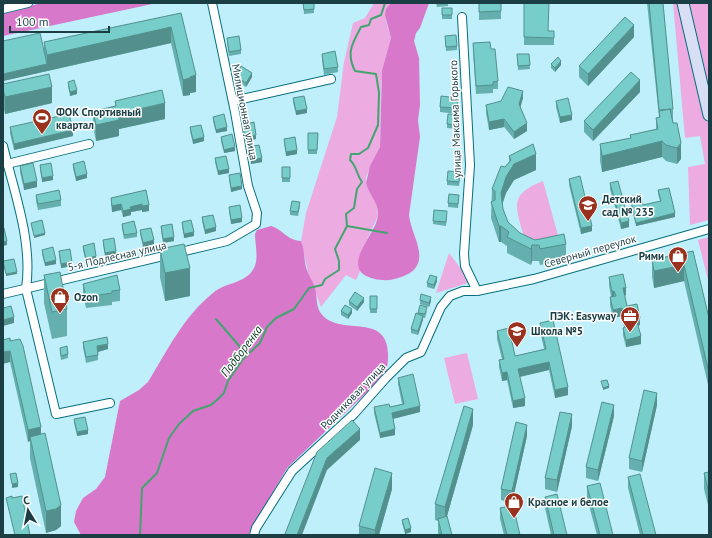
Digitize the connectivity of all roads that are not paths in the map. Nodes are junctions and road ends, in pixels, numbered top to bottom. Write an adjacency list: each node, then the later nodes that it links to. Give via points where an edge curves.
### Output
1 (28, 3): 4 (street)
2 (212, 3): 7 (street, Милиционная улица)
3 (683, 3): 8 (street)
4 (3, 9)
5 (462, 16): 15 (street, улица Максима Горького, via 470,165 464,254 466,266)
6 (331, 79): 7 (street)
7 (233, 101): 12 (street, Милиционная улица, via 248,186 257,213)
8 (709, 115)
9 (89, 144): 11 (street)
10 (3, 146): 11 (street)
11 (5, 164): 14 (street, via 22,217 29,270)
12 (256, 224): 14 (street, 5-я Подлесная улица, via 227,241)
13 (709, 229): 15 (street, Северный переулок, via 534,279)
14 (26, 289): 16 (street, 5-я Подлесная улица); 17 (street, via 56,414)
15 (477, 291): 18 (street, Родниковая улица, via 462,291 450,296 441,307 421,352 406,358 354,414 292,471)
16 (3, 294)
17 (110, 403)
18 (254, 535)

